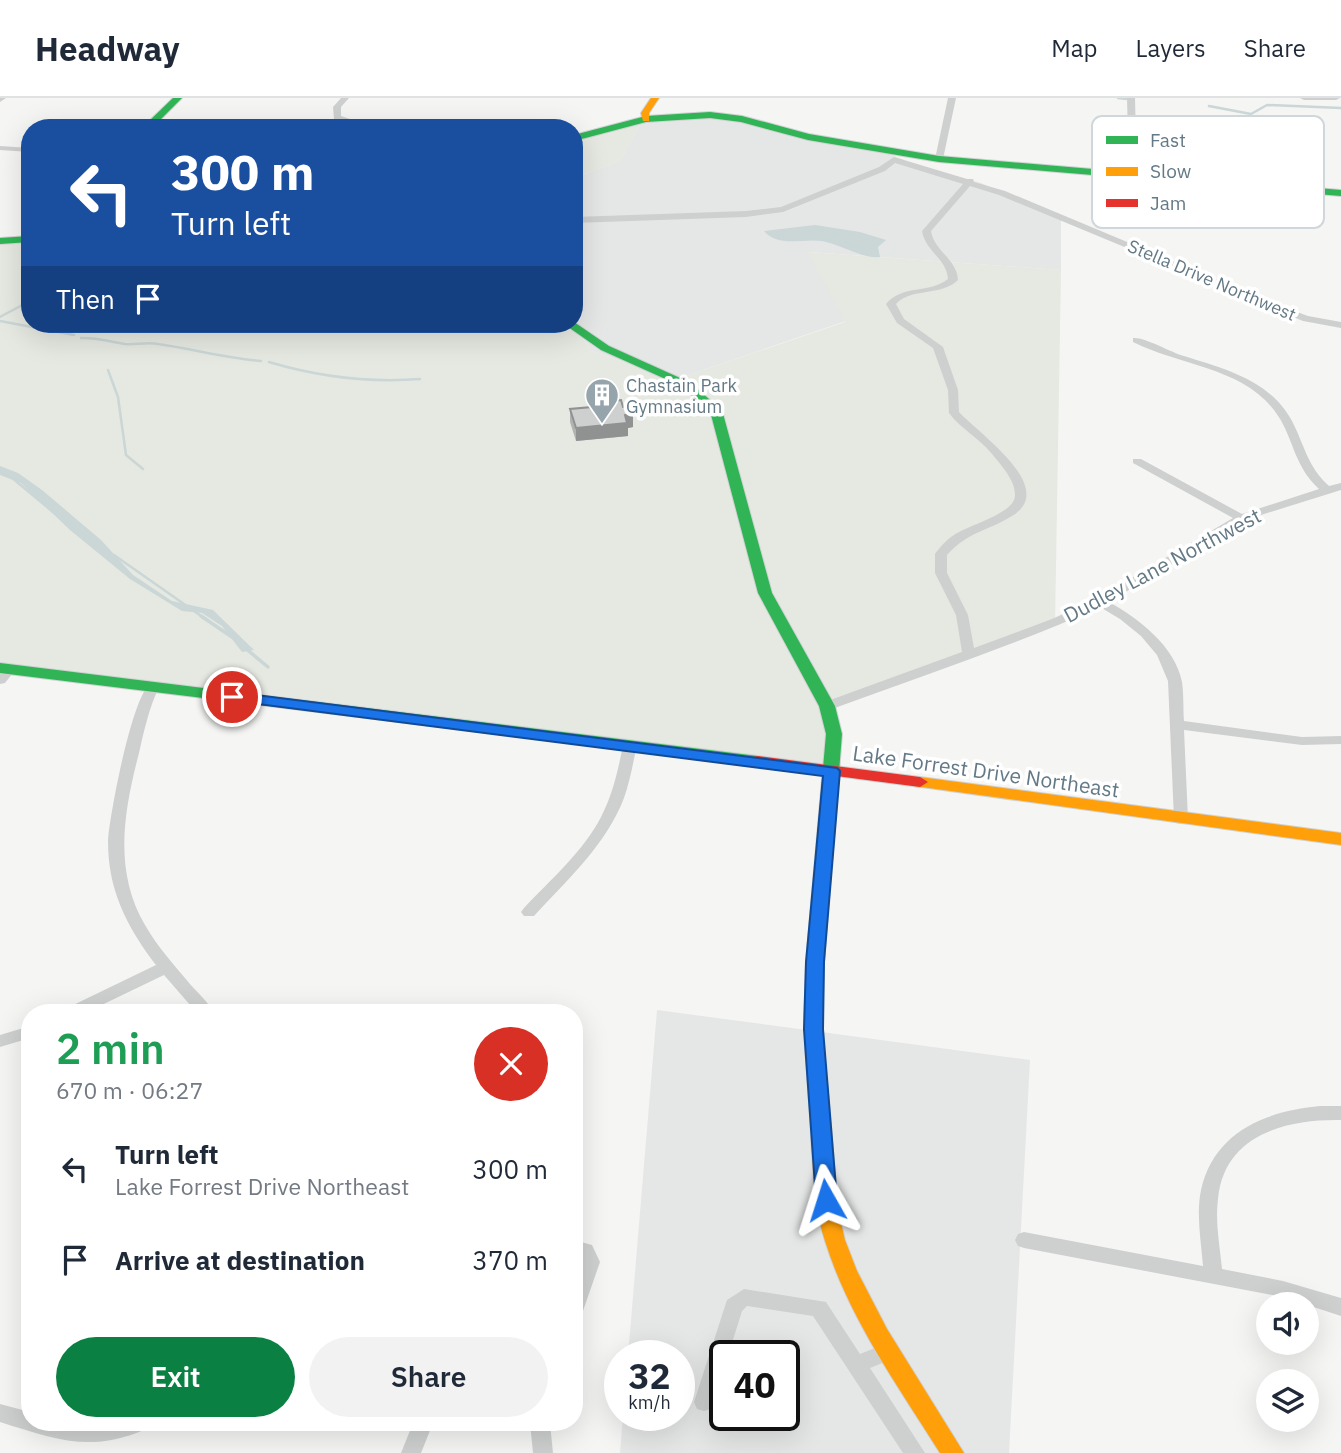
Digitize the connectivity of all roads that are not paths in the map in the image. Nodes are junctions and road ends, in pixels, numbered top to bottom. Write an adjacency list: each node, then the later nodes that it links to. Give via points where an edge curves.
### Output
1 (178, 98): 9 (street)
2 (345, 98): 10 (street, via 336,112)
3 (655, 98): 11 (street)
4 (952, 98): 16 (street)
5 (1131, 98): 8 (street)
6 (1304, 98): 7 (street)
7 (1335, 98)
8 (1131, 116)
9 (156, 119)
10 (340, 119)
11 (646, 119): 12 (street); 15 (street, via 725,116)
12 (583, 136)
13 (0, 148): 14 (street)
14 (21, 149)
15 (895, 156): 16 (street); 18 (street, Stella Drive Northwest); 19 (street, via 882,169 783,209)
16 (939, 159): 17 (street)
17 (1092, 173)
18 (970, 181): 22 (street, Stella Drive Northwest, via 1275,307); 30 (street, via 926,231 929,243 953,272 953,280 939,289 901,295 891,304 900,321 939,347 953,390 954,413 995,449 1022,492 1022,502 1014,511 961,533 941,554 941,573 962,615)
19 (583, 220)
20 (21, 240): 21 (street)
21 (0, 241)
22 (1341, 325)
23 (583, 333): 33 (street, via 605,348 685,384 716,410 765,593)
24 (1137, 340): 27 (street, via 1226,372 1262,392 1288,424 1304,469)
25 (1137, 461): 28 (street)
26 (1341, 486): 27 (street, Dudley Lane Northwest)
27 (1325, 489): 28 (street, Dudley Lane Northwest)
28 (1241, 518): 29 (street, Dudley Lane Northwest)
29 (1100, 602): 30 (street, Dudley Lane Northwest); 34 (street, via 1138,625 1164,653 1175,681)
30 (969, 654): 33 (street, Dudley Lane Northwest)
31 (3, 672): 32 (street, Lake Forrest Drive Northeast)
32 (152, 687): 36 (street, Lake Forrest Drive Northeast); 41 (street, via 119,801 114,845 127,907)
33 (827, 706): 37 (street, via 834,734)
34 (1177, 725): 35 (street, via 1302,741); 38 (street)
35 (1341, 740)
36 (630, 745): 37 (street, Lake Forrest Drive Northeast); 40 (street, via 611,815 595,842)
37 (832, 771): 38 (street, Lake Forrest Drive Northeast); 52 (street, via 813,1029 825,1189 834,1235 850,1278)
38 (1181, 819): 39 (street, Lake Forrest Drive Northeast)
39 (1341, 839)
40 (529, 912)
41 (166, 967): 42 (street); 43 (street)
42 (90, 1004)
43 (198, 1004)
44 (21, 1035): 45 (street)
45 (0, 1041)
46 (1341, 1112): 49 (street, via 1279,1118 1250,1132 1226,1153 1209,1197)
47 (1024, 1240): 49 (street)
48 (583, 1250): 50 (street, via 591,1262)
49 (1213, 1275): 51 (street)
50 (583, 1285)
51 (1341, 1307)
52 (890, 1351): 53 (street); 64 (street)
53 (855, 1365): 54 (street, via 819,1308 744,1297 734,1306); 63 (street)
54 (704, 1402)
55 (0, 1413): 56 (street)
56 (21, 1419)
57 (68, 1431): 58 (street, via 96,1438)
58 (122, 1431)
59 (420, 1431): 61 (street)
60 (541, 1431): 62 (street)
61 (411, 1453)
62 (543, 1453)
63 (915, 1453)
64 (953, 1453)

